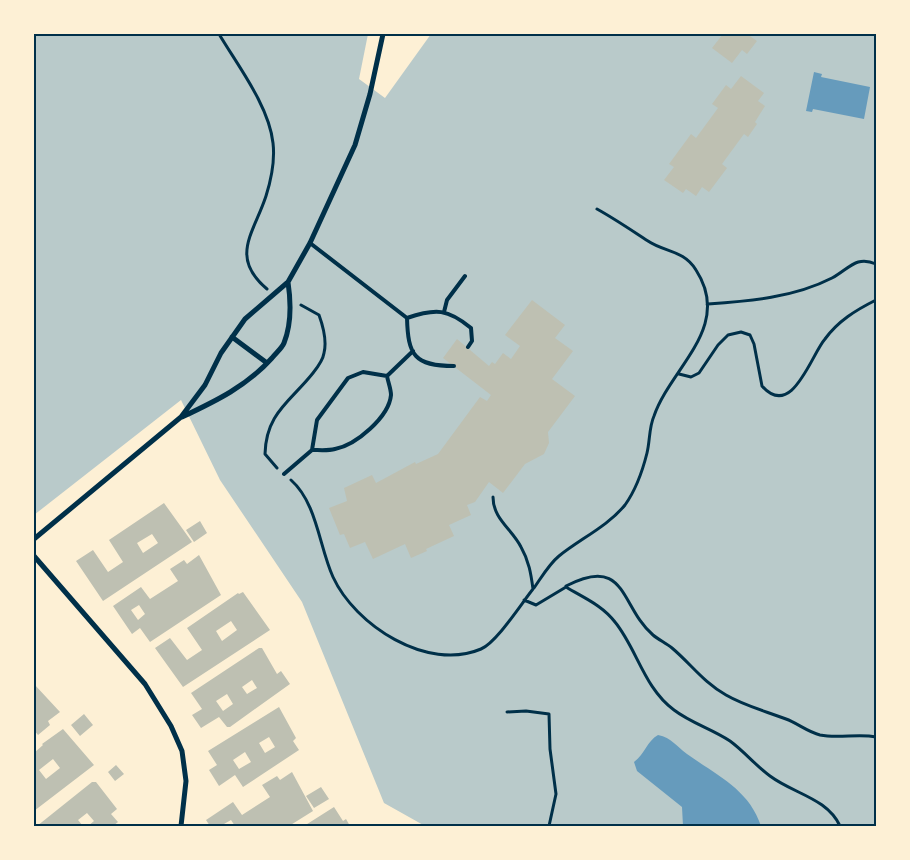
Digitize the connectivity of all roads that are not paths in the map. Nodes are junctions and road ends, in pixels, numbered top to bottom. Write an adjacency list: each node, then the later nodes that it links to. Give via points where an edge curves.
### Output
1 (382, 34): 2 (street, via 370,94 355,144)
2 (310, 243): 4 (street); 6 (lane)
3 (465, 276): 5 (lane, via 447,300)
4 (288, 282): 7 (street, via 246,318); 10 (street, via 290,319 283,344)
5 (444, 312): 6 (lane, via 428,310); 8 (lane, via 458,317 472,328 472,341)
6 (407, 318): 9 (lane, via 409,346)
7 (232, 337): 10 (street); 13 (street, via 205,385)
8 (468, 347)
9 (413, 351): 11 (lane, via 417,358 432,366); 12 (lane)
10 (267, 363): 13 (street, via 227,395)
11 (454, 366)
12 (387, 376): 14 (lane, via 362,372 348,378 317,420); 14 (lane, via 391,393 388,404 372,428 336,450)
13 (181, 417): 16 (street)
14 (312, 450): 15 (lane)
15 (284, 474)
16 (34, 539)
17 (34, 556): 18 (street, via 144,684 171,726 182,751 186,781)
18 (181, 826)

